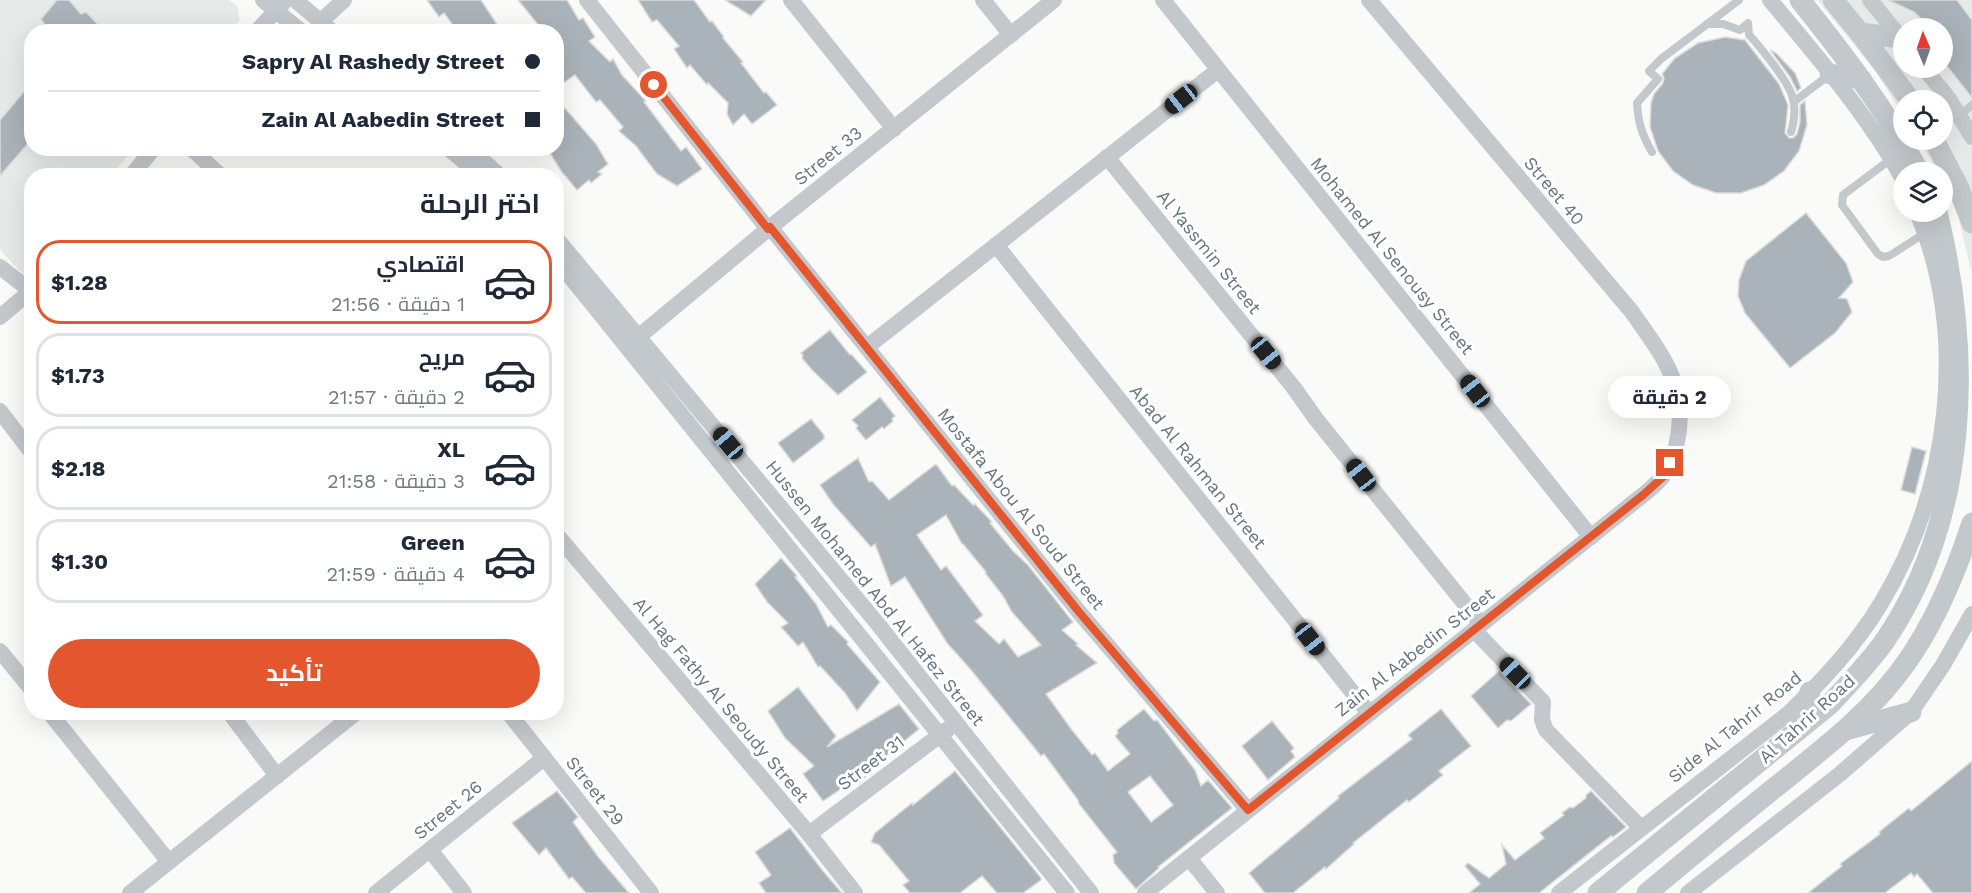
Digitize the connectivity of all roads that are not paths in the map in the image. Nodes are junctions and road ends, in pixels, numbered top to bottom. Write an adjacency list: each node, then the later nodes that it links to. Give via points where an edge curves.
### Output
1 (295, 0): 17 (street)
2 (344, 0): 18 (street)
3 (587, 0): 51 (street, Mostafa Abou Al Soud Street)
4 (791, 0): 31 (street)
5 (983, 0): 22 (street)
6 (1054, 0): 22 (street, Street 33)
7 (1163, 0): 24 (street, Mohamed Al Senousy Street)
8 (1369, 0): 64 (street, Street 40, via 1632,312 1668,367 1678,394)
9 (1738, 0): 19 (lane)
10 (1770, 0): 25 (street)
11 (1800, 0): 27 (street)
12 (1833, 0): 21 (street)
13 (1870, 0): 20 (street)
14 (275, 3): 15 (street); 16 (street)
15 (261, 24)
16 (295, 24)
17 (325, 24)
18 (328, 24)
19 (1707, 24): 29 (lane, via 1740,30 1748,23 1749,35 1789,86); 35 (lane, via 1649,71 1658,79 1637,103 1638,121)
20 (1893, 29)
21 (1860, 33): 23 (street); 28 (street)
22 (1011, 34): 31 (street, Street 33)
23 (1893, 38)
24 (1218, 70): 40 (street); 67 (street, Mohamed Al Senousy Street)
25 (1830, 74): 27 (street); 29 (lane); 41 (street)
26 (1932, 78): 30 (street, via 1949,99)
27 (1861, 79): 43 (street)
28 (1903, 90)
29 (1795, 101): 32 (lane)
30 (1966, 110): 33 (street)
31 (894, 129): 51 (street, Street 33)
32 (1791, 132)
33 (1972, 135)
34 (1939, 150): 50 (street)
35 (1652, 152)
36 (147, 156): 44 (street)
37 (200, 156): 45 (street)
38 (457, 156): 46 (street)
39 (478, 156): 47 (street)
40 (1107, 157): 53 (street); 70 (street, Al Yassmin Street, via 1294,388)
41 (1892, 159): 42 (street); 52 (lane, via 1843,195 1842,205 1883,257)
42 (1894, 162)
43 (1913, 162)
44 (138, 168)
45 (212, 168)
46 (472, 168)
47 (491, 168)
48 (1922, 222): 52 (street, Side Al Tahrir Road)
49 (1940, 222): 82 (street, Al Tahrir Road, via 1954,265 1968,359 1965,428 1949,505 1923,573 1883,643 1858,675)
50 (1972, 223)
51 (769, 228): 61 (street, Street 33); 62 (street, Mostafa Abou Al Soud Street)
52 (1926, 232): 73 (street, Side Al Tahrir Road, via 1942,296 1946,342 1943,418 1928,495 1902,565 1880,606 1853,644)
53 (996, 245): 62 (street); 75 (street, Abad Al Rahman Street)
54 (564, 249): 61 (street, Hussen Mohamed Abd Al Hafez Street)
55 (0, 260): 57 (street)
56 (564, 267): 61 (street, Hussen Mohamed Abd Al Hafez Street)
57 (6, 272): 58 (street)
58 (24, 286)
59 (24, 297): 60 (street)
60 (0, 317)
61 (633, 340): 80 (street, Hussen Mohamed Abd Al Hafez Street, via 877,623); 83 (street, Hussen Mohamed Abd Al Hafez Street)
62 (867, 347): 89 (street, Mostafa Abou Al Soud Street, via 1079,612)
63 (0, 411): 65 (street)
64 (1681, 422): 67 (street, Zain Al Aabedin Street, via 1676,449 1664,476)
65 (24, 442)
66 (1972, 523): 81 (street, Al Tahrir Road, via 1947,589 1926,630 1905,664)
67 (1591, 537): 70 (street, Zain Al Aabedin Street)
68 (564, 549): 92 (street, Al Hag Fathy Al Seoudy Street)
69 (1972, 614): 74 (street)
70 (1477, 627): 75 (street, Zain Al Aabedin Street); 91 (street, Al Yassmin Street, via 1543,702 1546,730)
71 (0, 651): 72 (street)
72 (24, 680)
73 (1810, 692): 82 (street); 91 (street, Side Al Tahrir Road, via 1789,713)
74 (1911, 712): 81 (street); 108 (street, via 1840,774)
75 (1369, 713): 89 (street, Zain Al Aabedin Street)
76 (56, 720): 95 (street)
77 (235, 720): 86 (street)
78 (347, 720): 86 (street)
79 (514, 720): 84 (street, Street 29)
80 (955, 722): 83 (street, Street 31); 102 (street, Hussen Mohamed Abd Al Hafez Street)
81 (1846, 730): 87 (street, Al Tahrir Road)
82 (1797, 733): 85 (street, Al Tahrir Road)
83 (941, 735): 92 (street, Street 31); 101 (street, Hussen Mohamed Abd Al Hafez Street)
84 (544, 758): 93 (street, Street 26); 99 (street, Street 29)
85 (1747, 773): 87 (street, via 1748,787); 88 (street, Al Tahrir Road)
86 (277, 776): 95 (street)
87 (1765, 795): 90 (street, Al Tahrir Road)
88 (1706, 806): 90 (street, via 1720,812); 106 (street, Al Tahrir Road)
89 (1248, 810): 94 (street, Zain Al Aabedin Street)
90 (1726, 827): 107 (street, Al Tahrir Road)
91 (1641, 828): 105 (street, Side Al Tahrir Road)
92 (809, 834): 100 (street, Al Hag Fathy Al Seoudy Street)
93 (430, 849): 97 (street, Street 26); 98 (street)
94 (1189, 858): 103 (street, Zain Al Aabedin Street); 104 (street)
95 (169, 862): 96 (street)
96 (130, 893)
97 (376, 893)
98 (464, 893)
99 (651, 893)
100 (855, 893)
101 (1067, 893)
102 (1091, 893)
103 (1145, 893)
104 (1217, 893)
105 (1558, 893)
106 (1598, 893)
107 (1647, 893)
108 (1688, 893)

